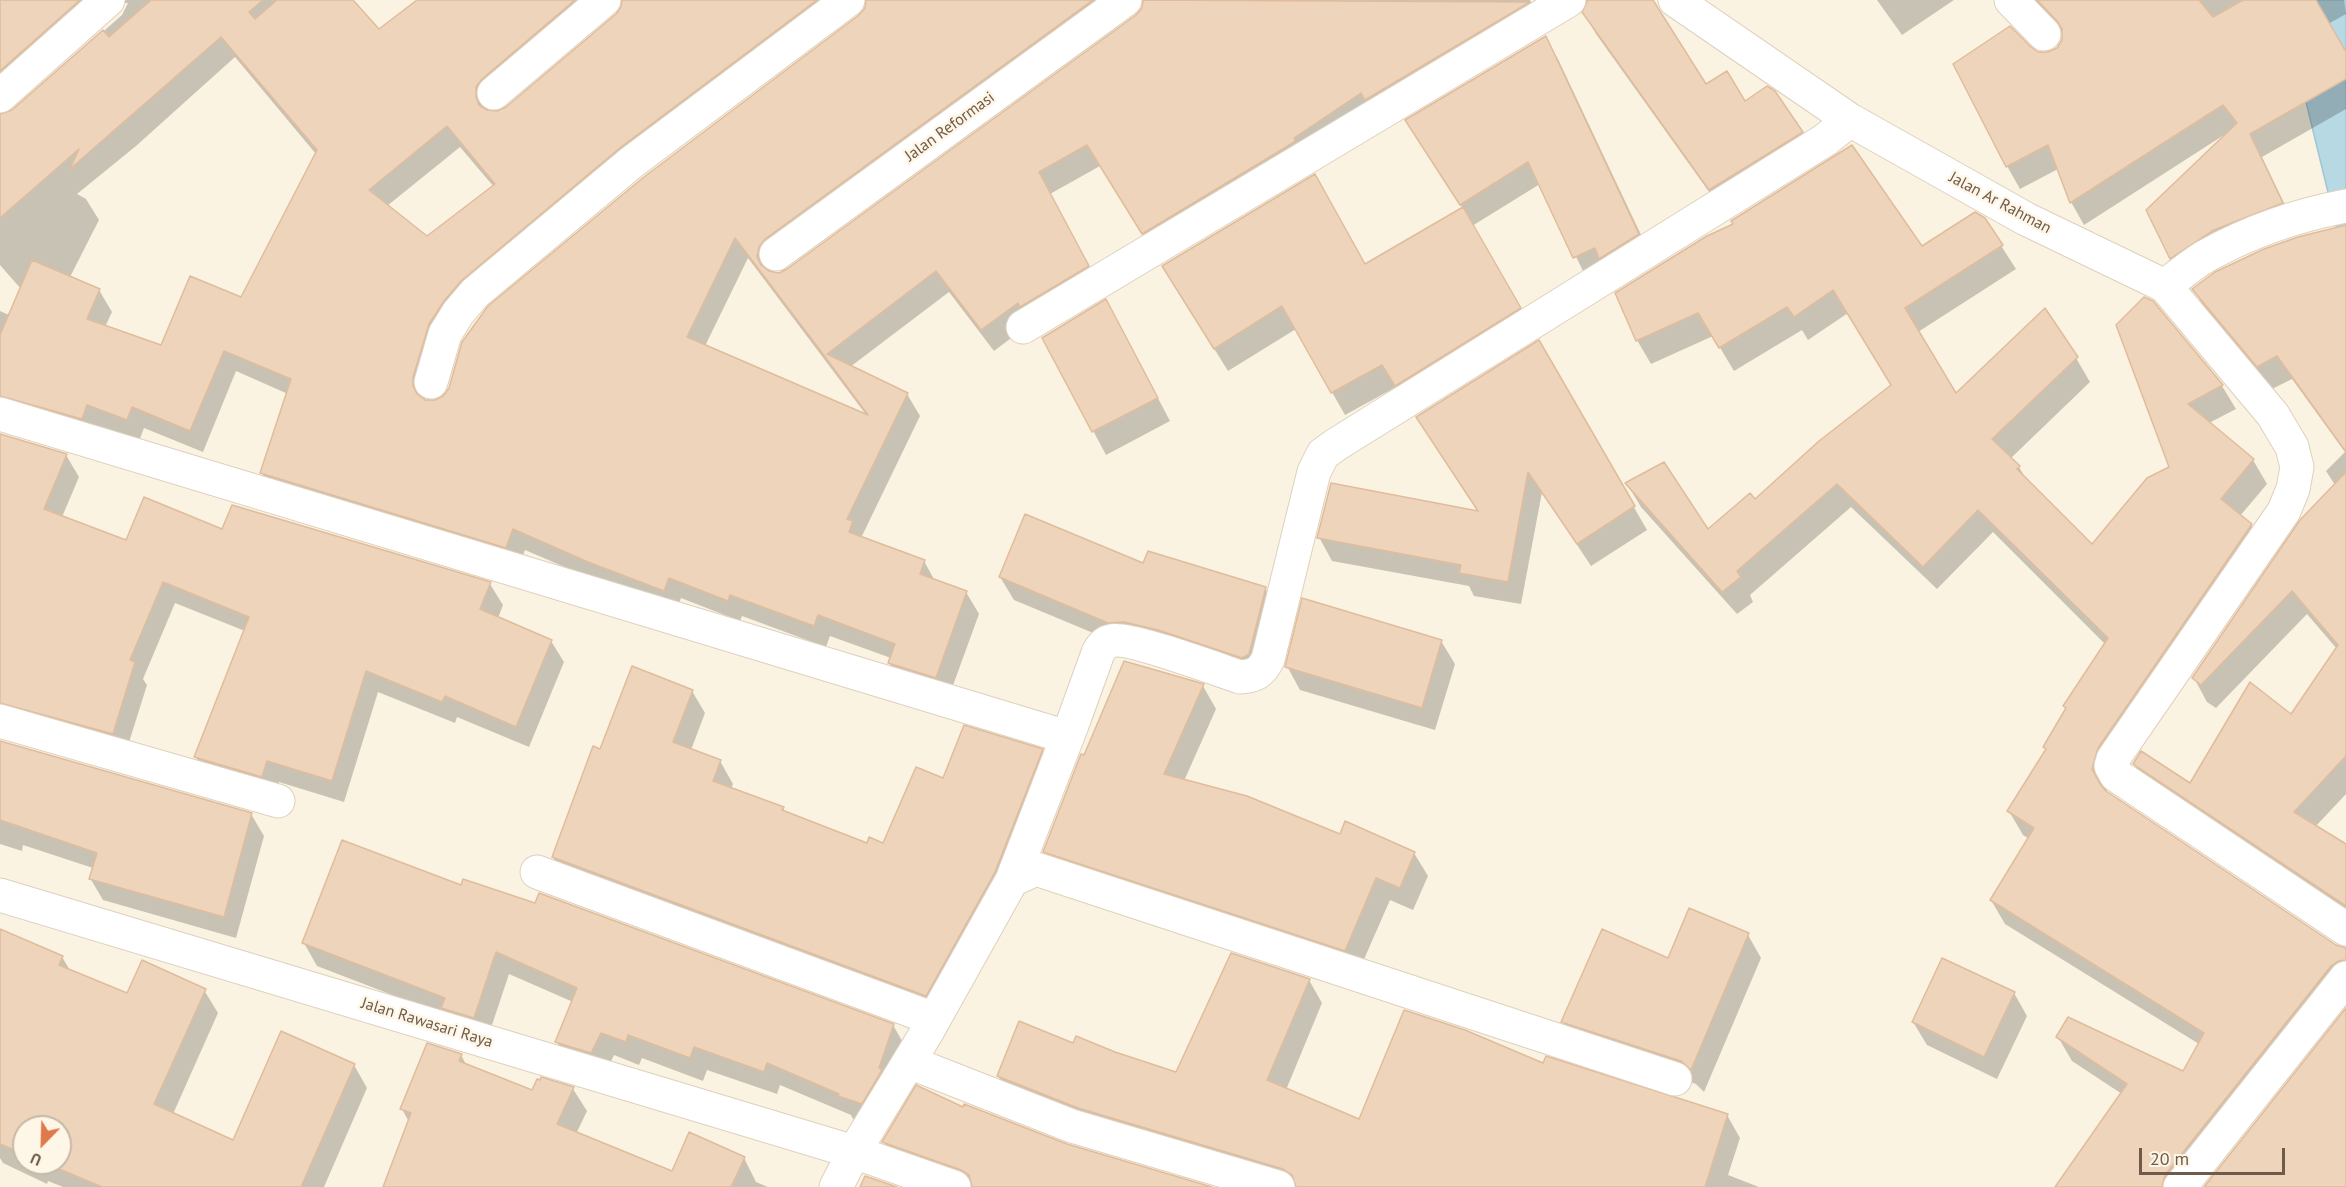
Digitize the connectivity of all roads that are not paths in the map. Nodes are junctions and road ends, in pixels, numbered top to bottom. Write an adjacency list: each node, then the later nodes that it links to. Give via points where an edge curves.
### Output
1 (108, 0): 10 (street)
2 (604, 0): 9 (street)
3 (848, 0): 16 (street, via 632,162 475,293 445,334)
4 (1125, 0): 13 (street, Jalan Reformasi)
5 (1569, 0): 15 (street)
6 (1675, 0): 11 (street, Jalan Ar Rahman)
7 (2012, 0): 8 (street)
8 (2044, 34)
9 (494, 93)
10 (0, 96)
11 (1850, 120): 14 (street, Jalan Ar Rahman, via 2026,219); 19 (street, via 1825,140 1323,454 1314,472 1268,659 1262,670 1254,676 1240,677 1131,642 1112,640 1098,653)
12 (2335, 208): 14 (street, via 2232,242)
13 (776, 254)
14 (2164, 285): 24 (street, via 2273,415 2292,447 2297,467 2284,511 2111,766 2116,775)
15 (1023, 327)
16 (432, 382)
17 (0, 414): 19 (street, via 1057,734)
18 (0, 721): 20 (street)
19 (1072, 725): 22 (street)
20 (278, 801)
21 (537, 872): 26 (street)
22 (1012, 880): 26 (street); 28 (street, via 1036,868)
23 (0, 895): 29 (street, Jalan Rawasari Raya)
24 (2346, 929)
25 (2346, 978): 33 (street)
26 (934, 1019): 27 (street)
27 (909, 1062): 29 (street); 32 (street, via 1072,1126)
28 (1675, 1079)
29 (854, 1152): 30 (street); 31 (street, Jalan Rawasari Raya)
30 (836, 1187)
31 (954, 1187)
32 (1278, 1187)
33 (2180, 1187)

